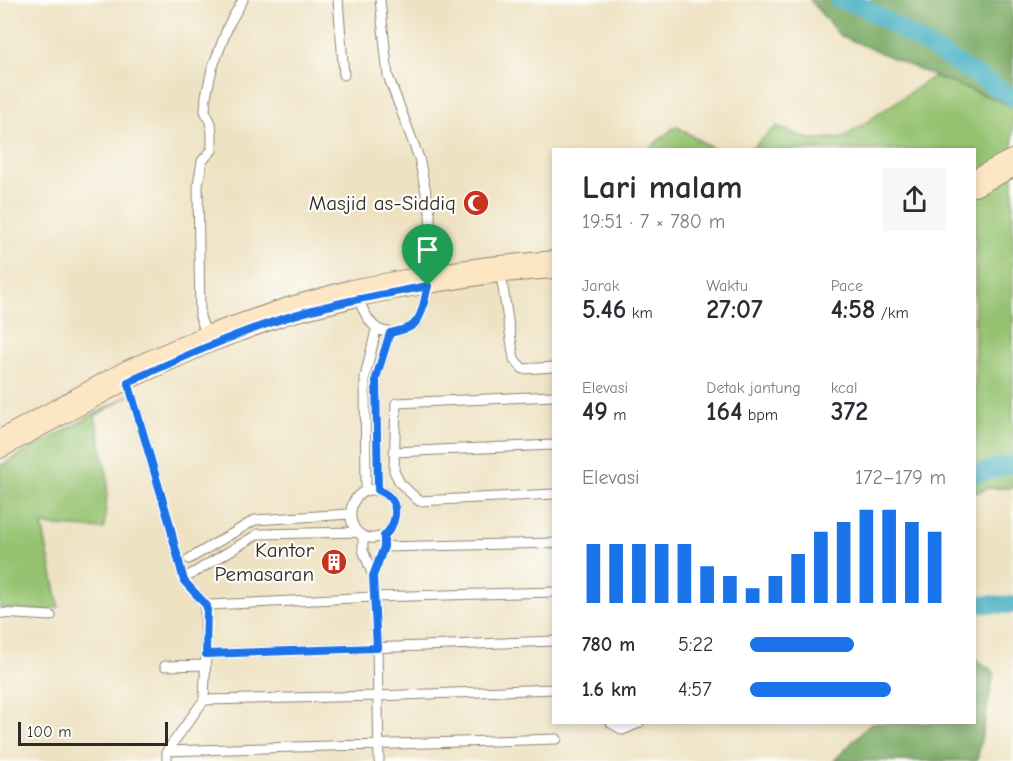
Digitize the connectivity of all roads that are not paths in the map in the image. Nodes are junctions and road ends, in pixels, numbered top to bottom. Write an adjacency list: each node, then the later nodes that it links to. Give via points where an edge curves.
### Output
1 (243, 0): 16 (street, via 229,24 206,96 212,150 202,161 198,185 200,317)
2 (338, 0): 4 (street)
3 (380, 0): 12 (street, via 388,76 419,158 430,212)
4 (344, 75)
5 (1013, 156): 7 (main road)
6 (1013, 170): 8 (main road)
7 (976, 175)
8 (976, 188)
9 (552, 258): 11 (main road)
10 (552, 270): 11 (main road)
11 (494, 272): 12 (main road); 17 (street, via 514,359 523,369)
12 (430, 279): 13 (main road); 15 (street, via 415,323); 16 (main road, via 340,290 284,306)
13 (358, 299): 14 (street); 16 (main road)
14 (376, 330): 15 (street); 24 (street, via 365,377)
15 (390, 333): 25 (street, via 376,378)
16 (208, 339): 18 (main road); 20 (main road, via 126,368)
17 (552, 367)
18 (128, 382): 22 (main road); 41 (street, via 184,581)
19 (552, 396): 23 (street, via 396,403)
20 (0, 436)
21 (552, 445): 23 (street)
22 (0, 452)
23 (394, 452): 26 (street, via 394,471)
24 (366, 490): 25 (street); 29 (street, via 358,495)
25 (378, 490): 28 (street)
26 (410, 492): 27 (street, via 419,501); 28 (street)
27 (552, 494)
28 (393, 503): 33 (street, via 393,525)
29 (350, 514): 30 (street); 32 (street, via 352,525)
30 (255, 520): 31 (street); 36 (street)
31 (258, 534): 32 (street); 37 (street)
32 (360, 534): 33 (street, via 372,539); 38 (street)
33 (384, 536): 35 (street)
34 (552, 543): 35 (street)
35 (384, 547): 38 (street)
36 (189, 559)
37 (190, 575)
38 (373, 576): 40 (street)
39 (552, 592): 40 (street)
40 (374, 597): 41 (street); 45 (street)
41 (207, 606): 46 (street)
42 (0, 613): 43 (street)
43 (51, 616)
44 (552, 641): 45 (street)
45 (377, 648): 46 (street); 50 (street)
46 (206, 654): 47 (street)
47 (206, 665): 48 (street); 51 (street)
48 (165, 666)
49 (552, 689): 50 (street)
50 (378, 696): 51 (street); 55 (street)
51 (204, 700): 56 (street)
52 (613, 724): 53 (street, via 623,730)
53 (637, 724)
54 (557, 739): 55 (street)
55 (379, 744): 56 (street); 57 (street)
56 (167, 756)
57 (379, 761)

